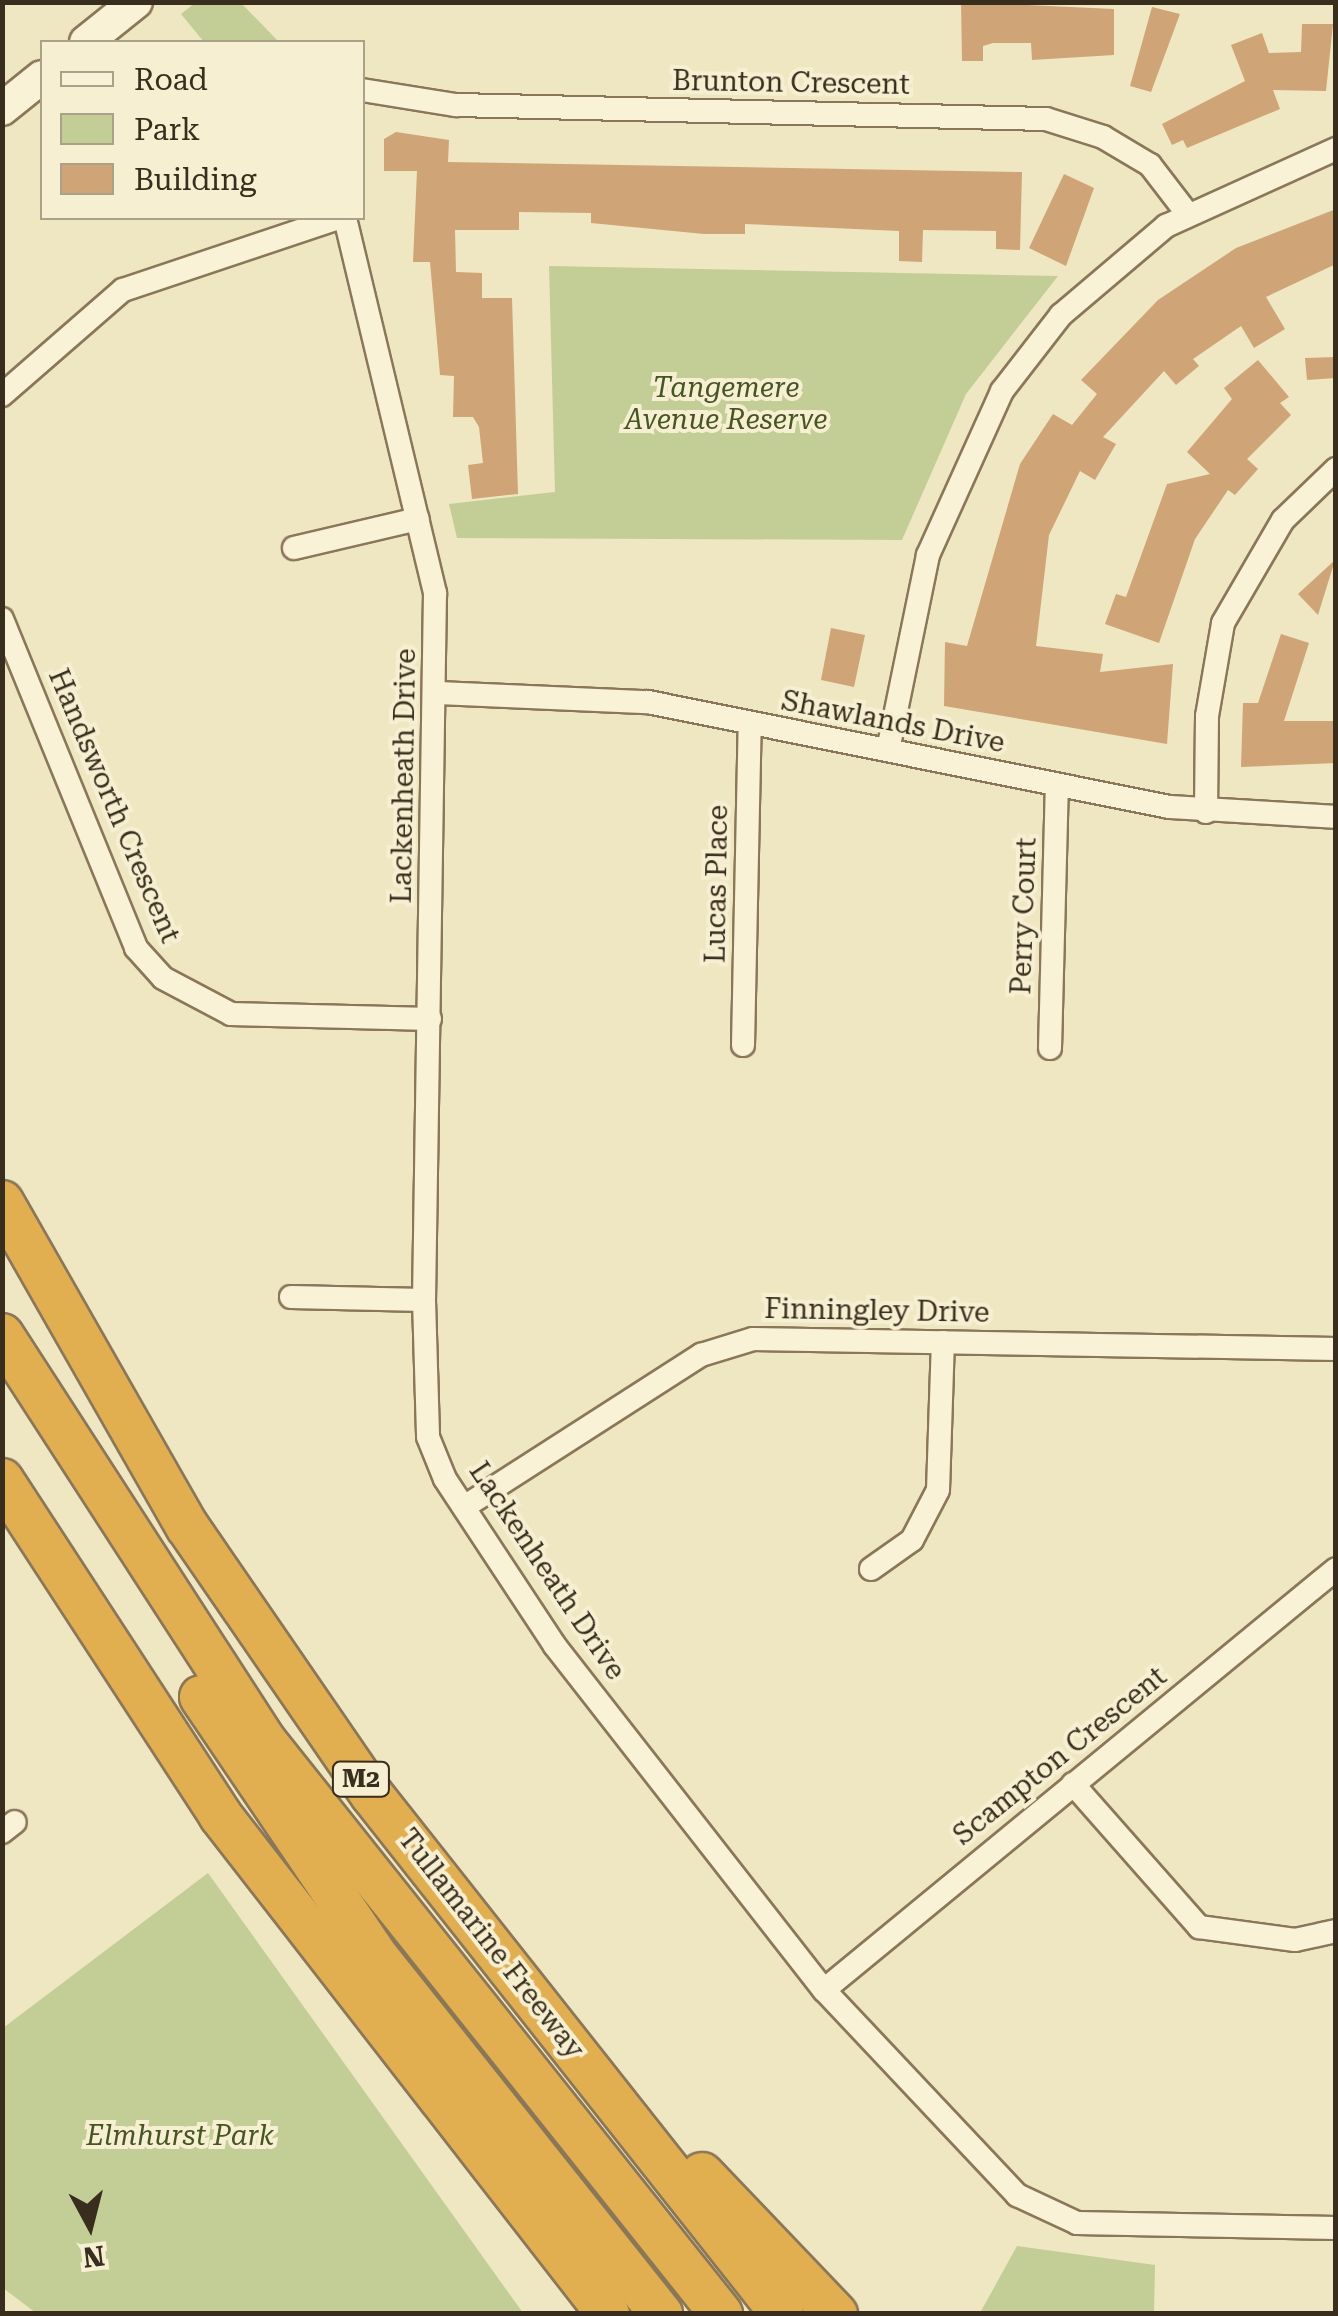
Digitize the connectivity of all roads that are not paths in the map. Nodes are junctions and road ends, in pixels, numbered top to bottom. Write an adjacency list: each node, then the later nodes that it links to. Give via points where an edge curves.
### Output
1 (136, 2): 2 (street)
2 (88, 40)
3 (40, 79): 5 (street)
4 (365, 90): 7 (street, Brunton Crescent, via 456,104 1046,120 1103,136 1150,165)
5 (2, 109)
6 (1336, 149): 7 (street)
7 (1186, 212): 17 (street, via 1060,316 982,426 928,555)
8 (335, 220): 10 (street, via 123,290)
9 (342, 220): 12 (street, Lackenheath Drive)
10 (2, 395)
11 (1336, 469): 19 (street, via 1283,520 1222,623 1207,716)
12 (418, 519): 13 (street); 15 (street, Lackenheath Drive, via 435,592)
13 (294, 548)
14 (2, 619): 21 (street, Handsworth Crescent, via 136,948 162,978 231,1014)
15 (438, 693): 16 (street, Shawlands Drive, via 648,702); 21 (street, Lackenheath Drive)
16 (750, 724): 17 (street, Shawlands Drive); 22 (street, Lucas Place)
17 (888, 750): 18 (street, Shawlands Drive)
18 (1057, 786): 19 (street, Shawlands Drive); 23 (street, Perry Court)
19 (1206, 812): 20 (street, Shawlands Drive)
20 (1336, 817)
21 (430, 1019): 26 (street, Lackenheath Drive)
22 (743, 1045)
23 (1050, 1048)
24 (2, 1202): 38 (highway, Tullamarine Freeway / M2, via 186,1526 372,1795)
25 (292, 1297): 26 (street)
26 (424, 1300): 32 (street, Lackenheath Drive, via 428,1437)
27 (2, 1335): 42 (highway, Tullamarine Freeway / M2, via 264,1740)
28 (942, 1342): 29 (street, Finningley Drive); 32 (street, Finningley Drive, via 726,1345); 33 (street, via 938,1490 912,1540)
29 (1336, 1348)
30 (2, 1351): 41 (highway, via 122,1571 280,1820)
31 (2, 1480): 40 (highway, via 220,1815)
32 (464, 1507): 37 (street, Lackenheath Drive, via 555,1646)
33 (871, 1569)
34 (1336, 1569): 35 (street, Scampton Crescent)
35 (1074, 1784): 36 (street, via 1200,1927 1296,1940); 37 (street, Scampton Crescent)
36 (1336, 1931)
37 (824, 1990): 39 (street, Lackenheath Drive, via 1034,2206 1076,2223)
38 (542, 2008): 43 (highway, Tullamarine Freeway / M2); 44 (highway)
39 (1336, 2228)
40 (606, 2314)
41 (661, 2314)
42 (720, 2314)
43 (782, 2314)
44 (836, 2314)

